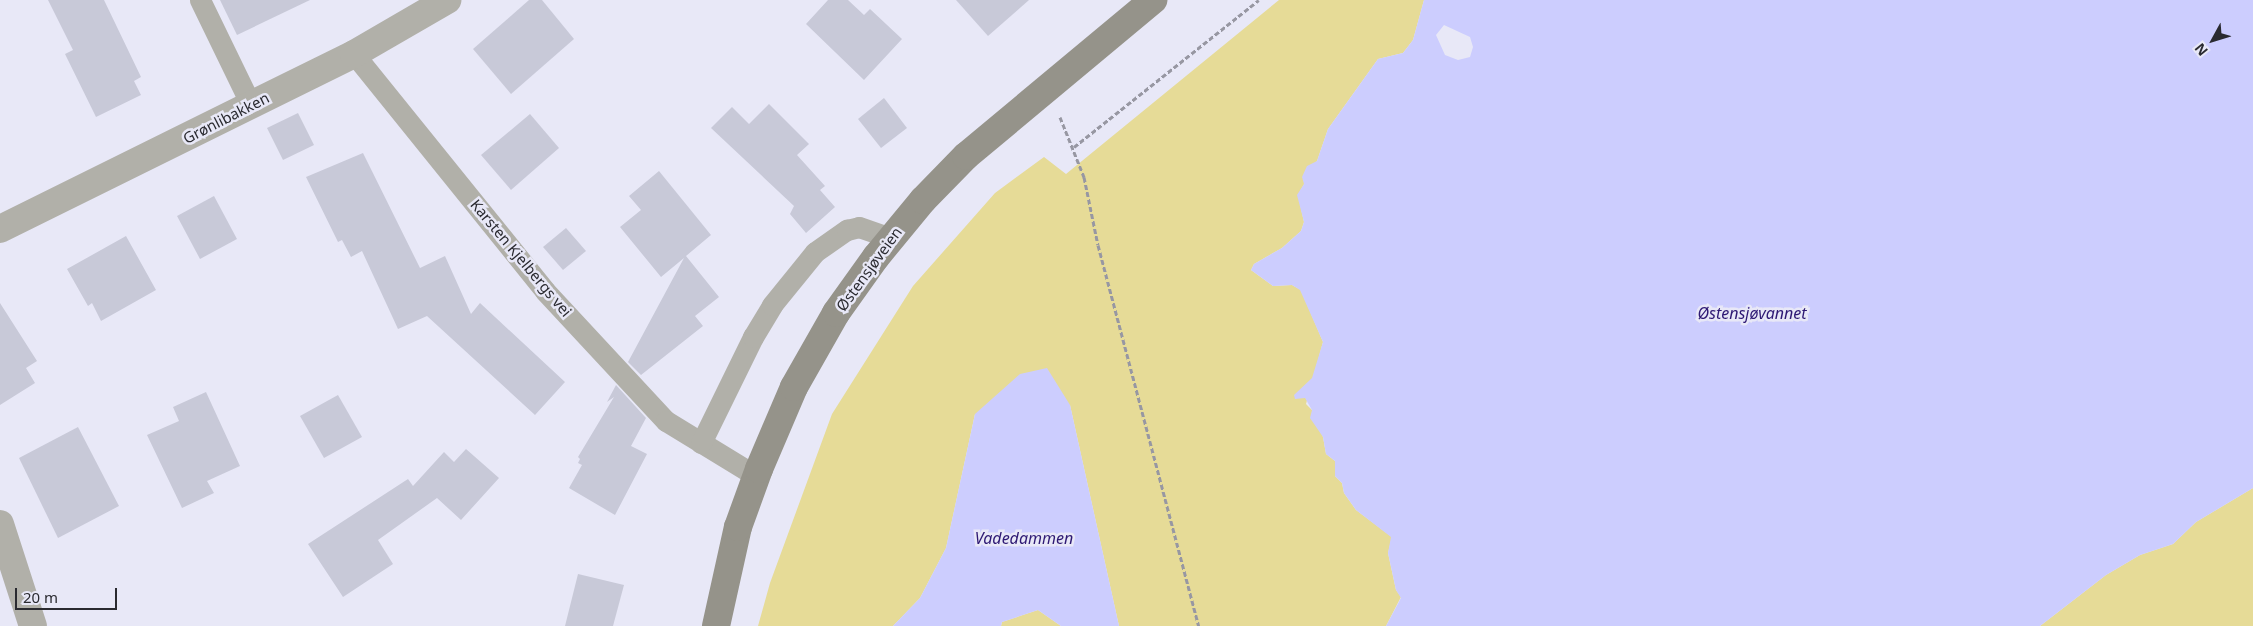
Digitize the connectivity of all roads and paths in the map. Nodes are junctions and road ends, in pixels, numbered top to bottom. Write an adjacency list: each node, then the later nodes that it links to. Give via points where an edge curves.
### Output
1 (200, 0): 6 (lane)
2 (447, 0): 5 (street, Grønlibakken)
3 (1153, 0): 8 (main road, Østensjøveien, via 966,156 922,200)
4 (1259, 0): 14 (path, via 1074,147)
5 (354, 54): 6 (street, Grønlibakken); 9 (lane, Karsten Kjelbergs vei, via 546,291 666,421)
6 (251, 105): 7 (street, Grønlibakken)
7 (0, 229)
8 (891, 238): 9 (lane, via 859,227 847,230 816,252 772,305); 10 (main road, Østensjøveien, via 836,313 794,387)
9 (702, 443): 10 (lane, Karsten Kjelbergs vei)
10 (756, 476): 13 (main road, Østensjøveien, via 738,527)
11 (0, 524): 12 (street)
12 (33, 626)
13 (716, 626)
14 (1199, 626)

